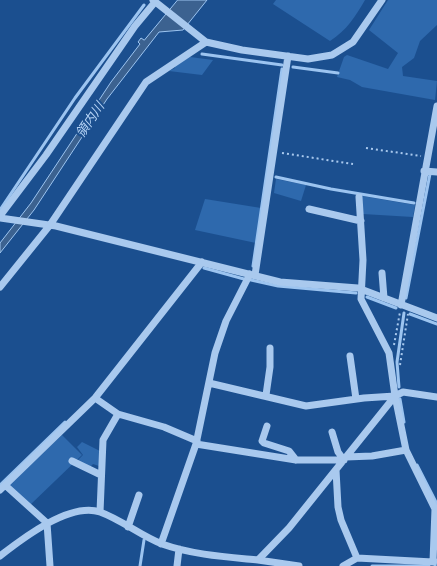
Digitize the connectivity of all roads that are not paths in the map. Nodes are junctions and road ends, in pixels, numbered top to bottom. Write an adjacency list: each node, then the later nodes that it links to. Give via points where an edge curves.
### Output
1 (382, 0): 4 (street, via 353,42 343,50 321,58)
2 (157, 2): 3 (street); 10 (street, via 135,26)
3 (206, 42): 4 (street); 12 (street, via 146,82)
4 (288, 56): 15 (street)
5 (437, 106): 6 (street)
6 (424, 171): 7 (street); 19 (street)
7 (437, 172)
8 (359, 197): 11 (street)
9 (309, 209): 11 (street)
10 (2, 218): 12 (street)
11 (361, 221): 17 (street)
12 (50, 225): 13 (street); 16 (street)
13 (202, 262): 15 (street); 27 (street)
14 (382, 273): 18 (street)
15 (253, 275): 17 (street, via 280,282); 23 (street, via 226,321)
16 (0, 287)
17 (362, 290): 18 (street); 25 (street, via 361,299 389,353)
18 (384, 298): 19 (street)
19 (401, 305): 20 (street)
20 (437, 318)
21 (270, 348): 24 (street)
22 (350, 356): 28 (street)
23 (209, 383): 24 (street); 32 (street)
24 (266, 395): 28 (street, via 306,406)
25 (395, 396): 26 (street, via 403,392); 28 (street); 33 (street); 34 (street)
26 (437, 397)
27 (95, 398): 29 (street); 39 (street)
28 (356, 399)
29 (118, 414): 32 (street, via 164,427); 38 (street, via 103,440)
30 (267, 426): 35 (street, via 262,441 289,451)
31 (332, 432): 34 (street, via 338,452)
32 (196, 443): 35 (street); 44 (street)
33 (406, 450): 34 (street); 49 (street, via 436,508 432,562)
34 (345, 459): 35 (street); 37 (street)
35 (296, 460)
36 (72, 461): 38 (street)
37 (336, 470): 47 (street, via 341,520); 48 (street, via 289,528)
38 (101, 475): 41 (street)
39 (2, 488): 42 (street)
40 (139, 495): 43 (street)
41 (100, 512): 42 (street, via 87,510); 43 (street)
42 (47, 523): 46 (street); 50 (street)
43 (128, 527): 44 (street)
44 (161, 544): 45 (street)
45 (179, 550): 48 (street); 51 (street)
46 (0, 556)
47 (357, 558): 49 (street); 53 (street)
48 (258, 560): 52 (street)
49 (368, 563)
50 (50, 566)
51 (177, 566)
52 (298, 566)
53 (343, 566)

